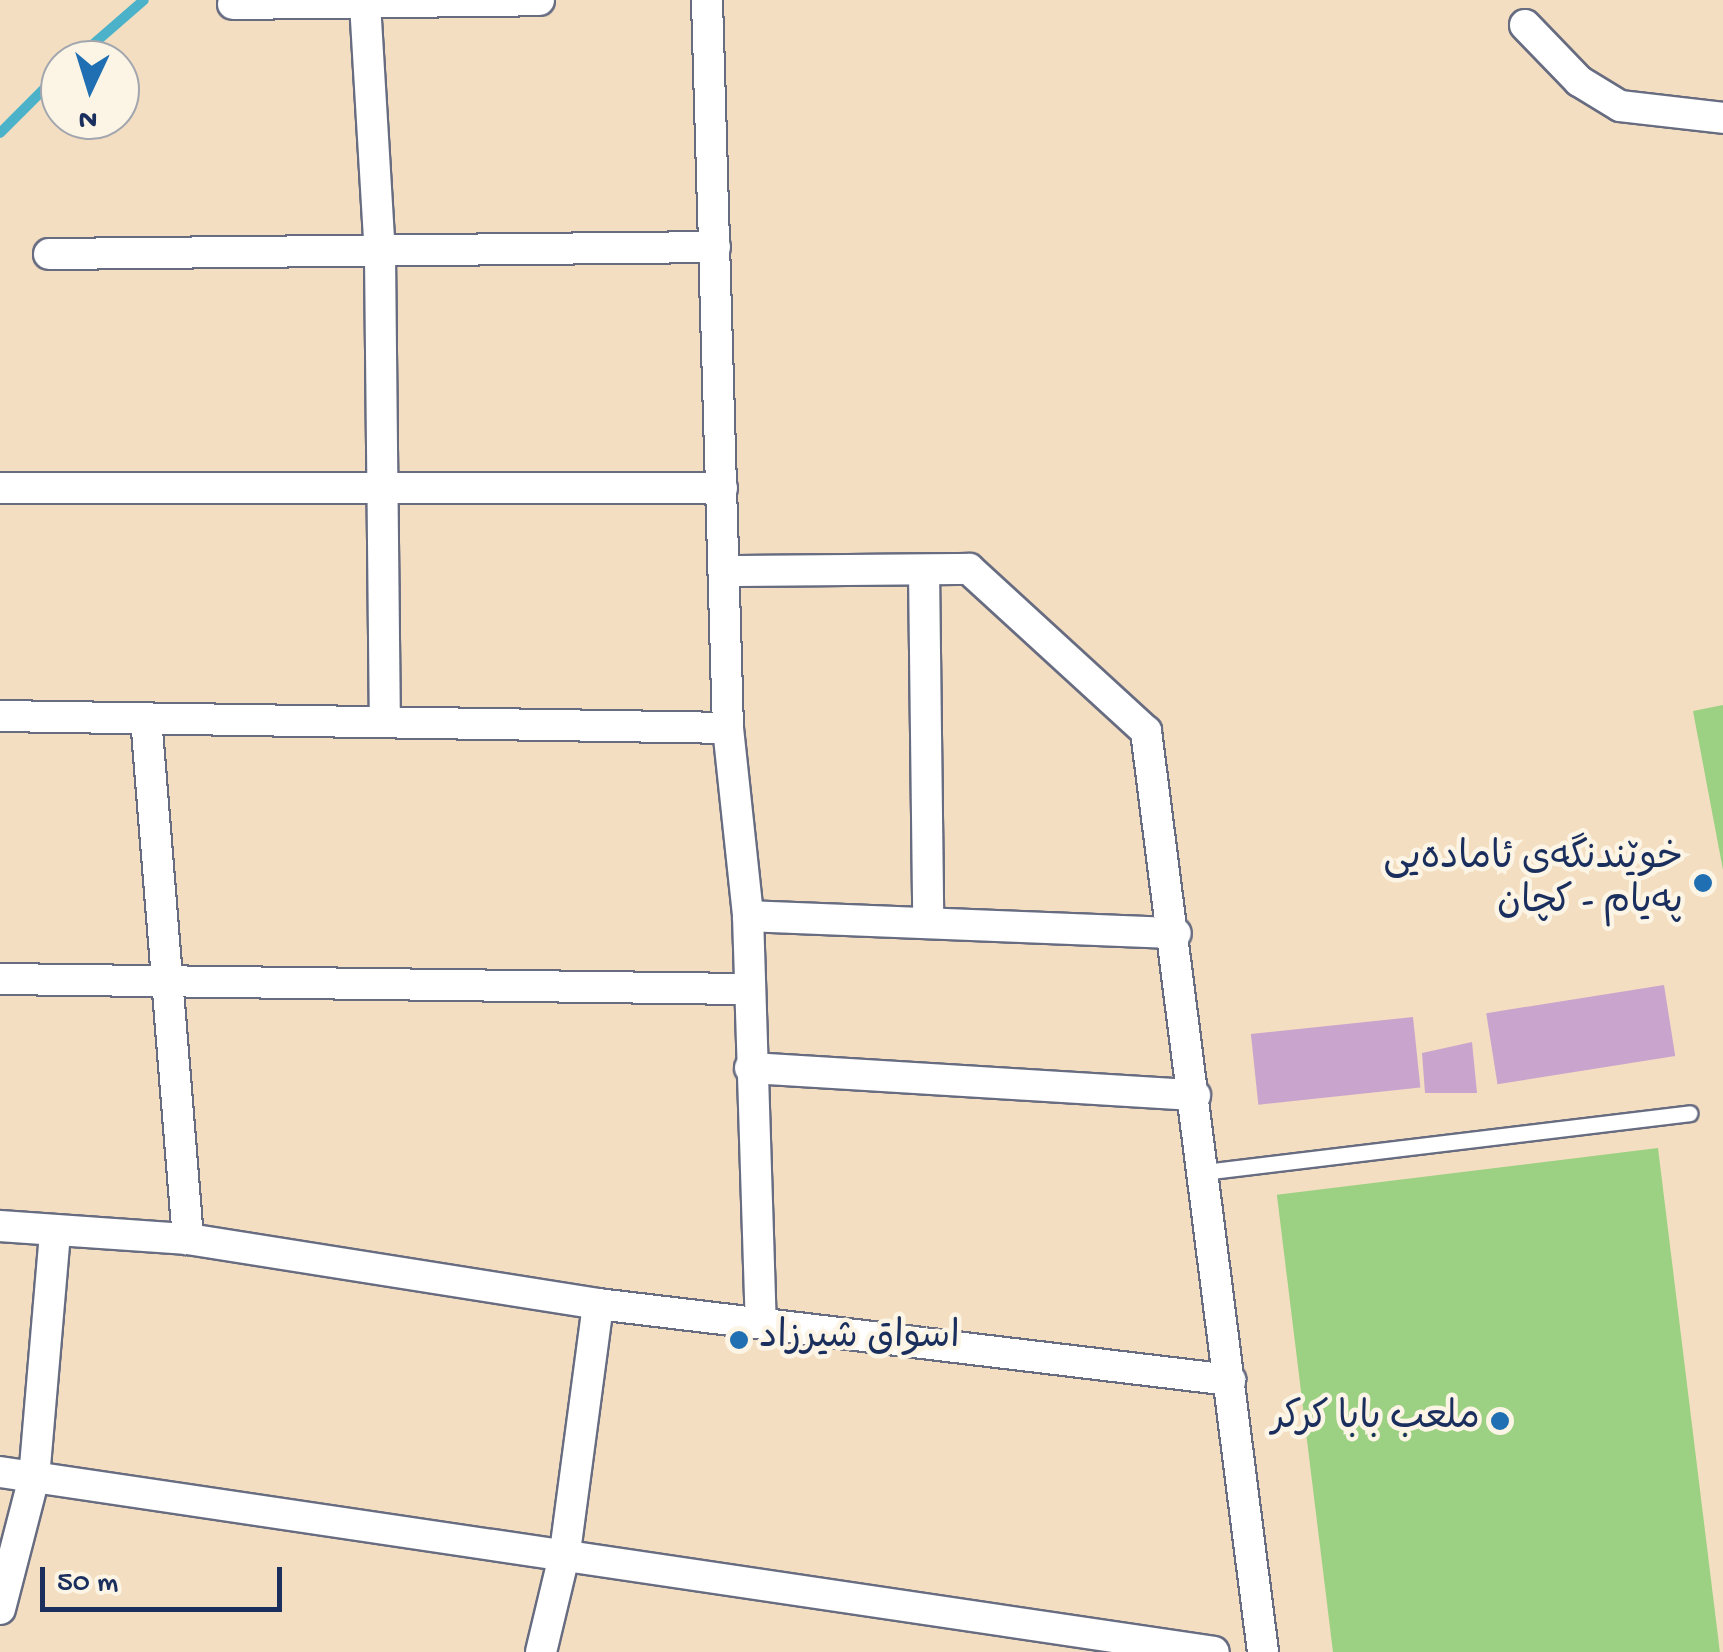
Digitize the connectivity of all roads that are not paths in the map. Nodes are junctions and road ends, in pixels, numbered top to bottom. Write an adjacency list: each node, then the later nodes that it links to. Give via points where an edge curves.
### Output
1 (539, 0): 3 (street)
2 (707, 0): 7 (street)
3 (364, 3): 4 (street); 9 (street)
4 (233, 4)
5 (1525, 25): 6 (street, via 1579,81 1620,106)
6 (1723, 118)
7 (715, 247): 9 (street); 11 (street)
8 (48, 254): 9 (street)
9 (380, 255): 12 (street)
10 (0, 488): 12 (street)
11 (722, 488): 12 (street); 14 (street)
12 (383, 493): 17 (street)
13 (924, 570): 14 (street); 20 (street); 21 (street, via 970,569 1146,731)
14 (726, 572): 18 (street)
15 (0, 716): 16 (street)
16 (146, 718): 17 (street); 23 (street)
17 (385, 722): 18 (street)
18 (728, 728): 19 (street)
19 (748, 916): 20 (street); 24 (street)
20 (928, 920): 21 (street)
21 (1176, 933): 26 (street)
22 (0, 979): 23 (street)
23 (170, 983): 24 (street); 31 (street)
24 (745, 990): 25 (street)
25 (750, 1068): 26 (street); 33 (street)
26 (1195, 1094): 28 (street)
27 (1689, 1113): 28 (lane)
28 (1204, 1172): 34 (street)
29 (0, 1226): 30 (street)
30 (55, 1232): 31 (street); 36 (street)
31 (188, 1239): 32 (street)
32 (598, 1304): 33 (street); 37 (street)
33 (761, 1321): 34 (street)
34 (1230, 1380): 41 (street)
35 (0, 1472): 36 (street)
36 (34, 1478): 37 (street); 38 (street)
37 (565, 1552): 39 (street); 40 (street)
38 (0, 1609)
39 (541, 1652)
40 (1214, 1652)
41 (1262, 1652)

